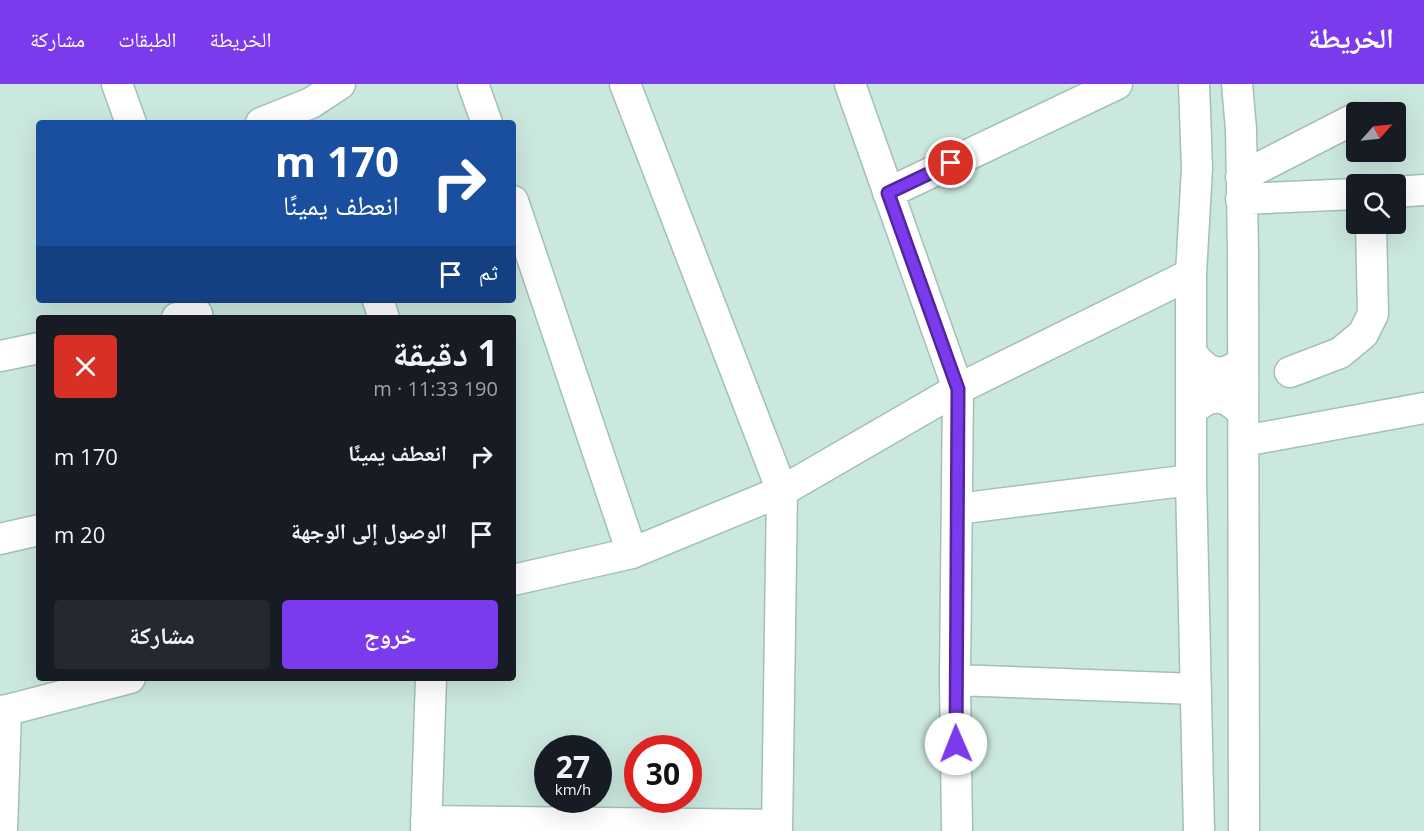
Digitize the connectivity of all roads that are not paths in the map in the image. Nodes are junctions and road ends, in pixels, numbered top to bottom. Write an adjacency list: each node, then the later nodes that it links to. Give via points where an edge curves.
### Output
1 (117, 84): 10 (street)
2 (340, 84): 9 (street)
3 (474, 84): 12 (street)
4 (625, 84): 32 (street)
5 (850, 84): 17 (street)
6 (1117, 84): 17 (street)
7 (1194, 84): 21 (street, via 1197,168)
8 (1238, 84): 14 (street)
9 (312, 103): 11 (street)
10 (130, 120)
11 (269, 120)
12 (486, 120)
13 (1346, 125): 14 (street)
14 (1241, 188): 18 (street); 25 (street)
15 (1424, 190): 16 (street)
16 (1406, 191)
17 (888, 193): 27 (street)
18 (1346, 193)
19 (516, 210): 36 (street)
20 (1371, 234): 26 (street, via 1373,314 1363,334 1340,353)
21 (1191, 274): 23 (street); 27 (street)
22 (36, 349): 24 (street)
23 (1191, 352): 25 (street, via 1209,371 1225,372); 29 (street)
24 (0, 356)
25 (1243, 361): 30 (street)
26 (1290, 372)
27 (958, 389): 32 (street); 33 (street)
28 (1424, 408): 30 (street)
29 (1192, 411): 30 (street, via 1209,398 1231,401); 31 (street)
30 (1244, 427): 48 (street)
31 (1191, 480): 33 (street); 41 (street)
32 (782, 490): 36 (street); 44 (street)
33 (957, 509): 38 (street)
34 (36, 531): 35 (street)
35 (0, 538)
36 (632, 553): 37 (street)
37 (516, 579)
38 (955, 680): 41 (street); 46 (street)
39 (118, 681): 42 (street)
40 (431, 681): 43 (street)
41 (1196, 689): 47 (street)
42 (3, 711): 45 (street)
43 (426, 826): 44 (street)
44 (777, 828)
45 (2, 831)
46 (957, 831)
47 (1199, 831)
48 (1244, 831)

